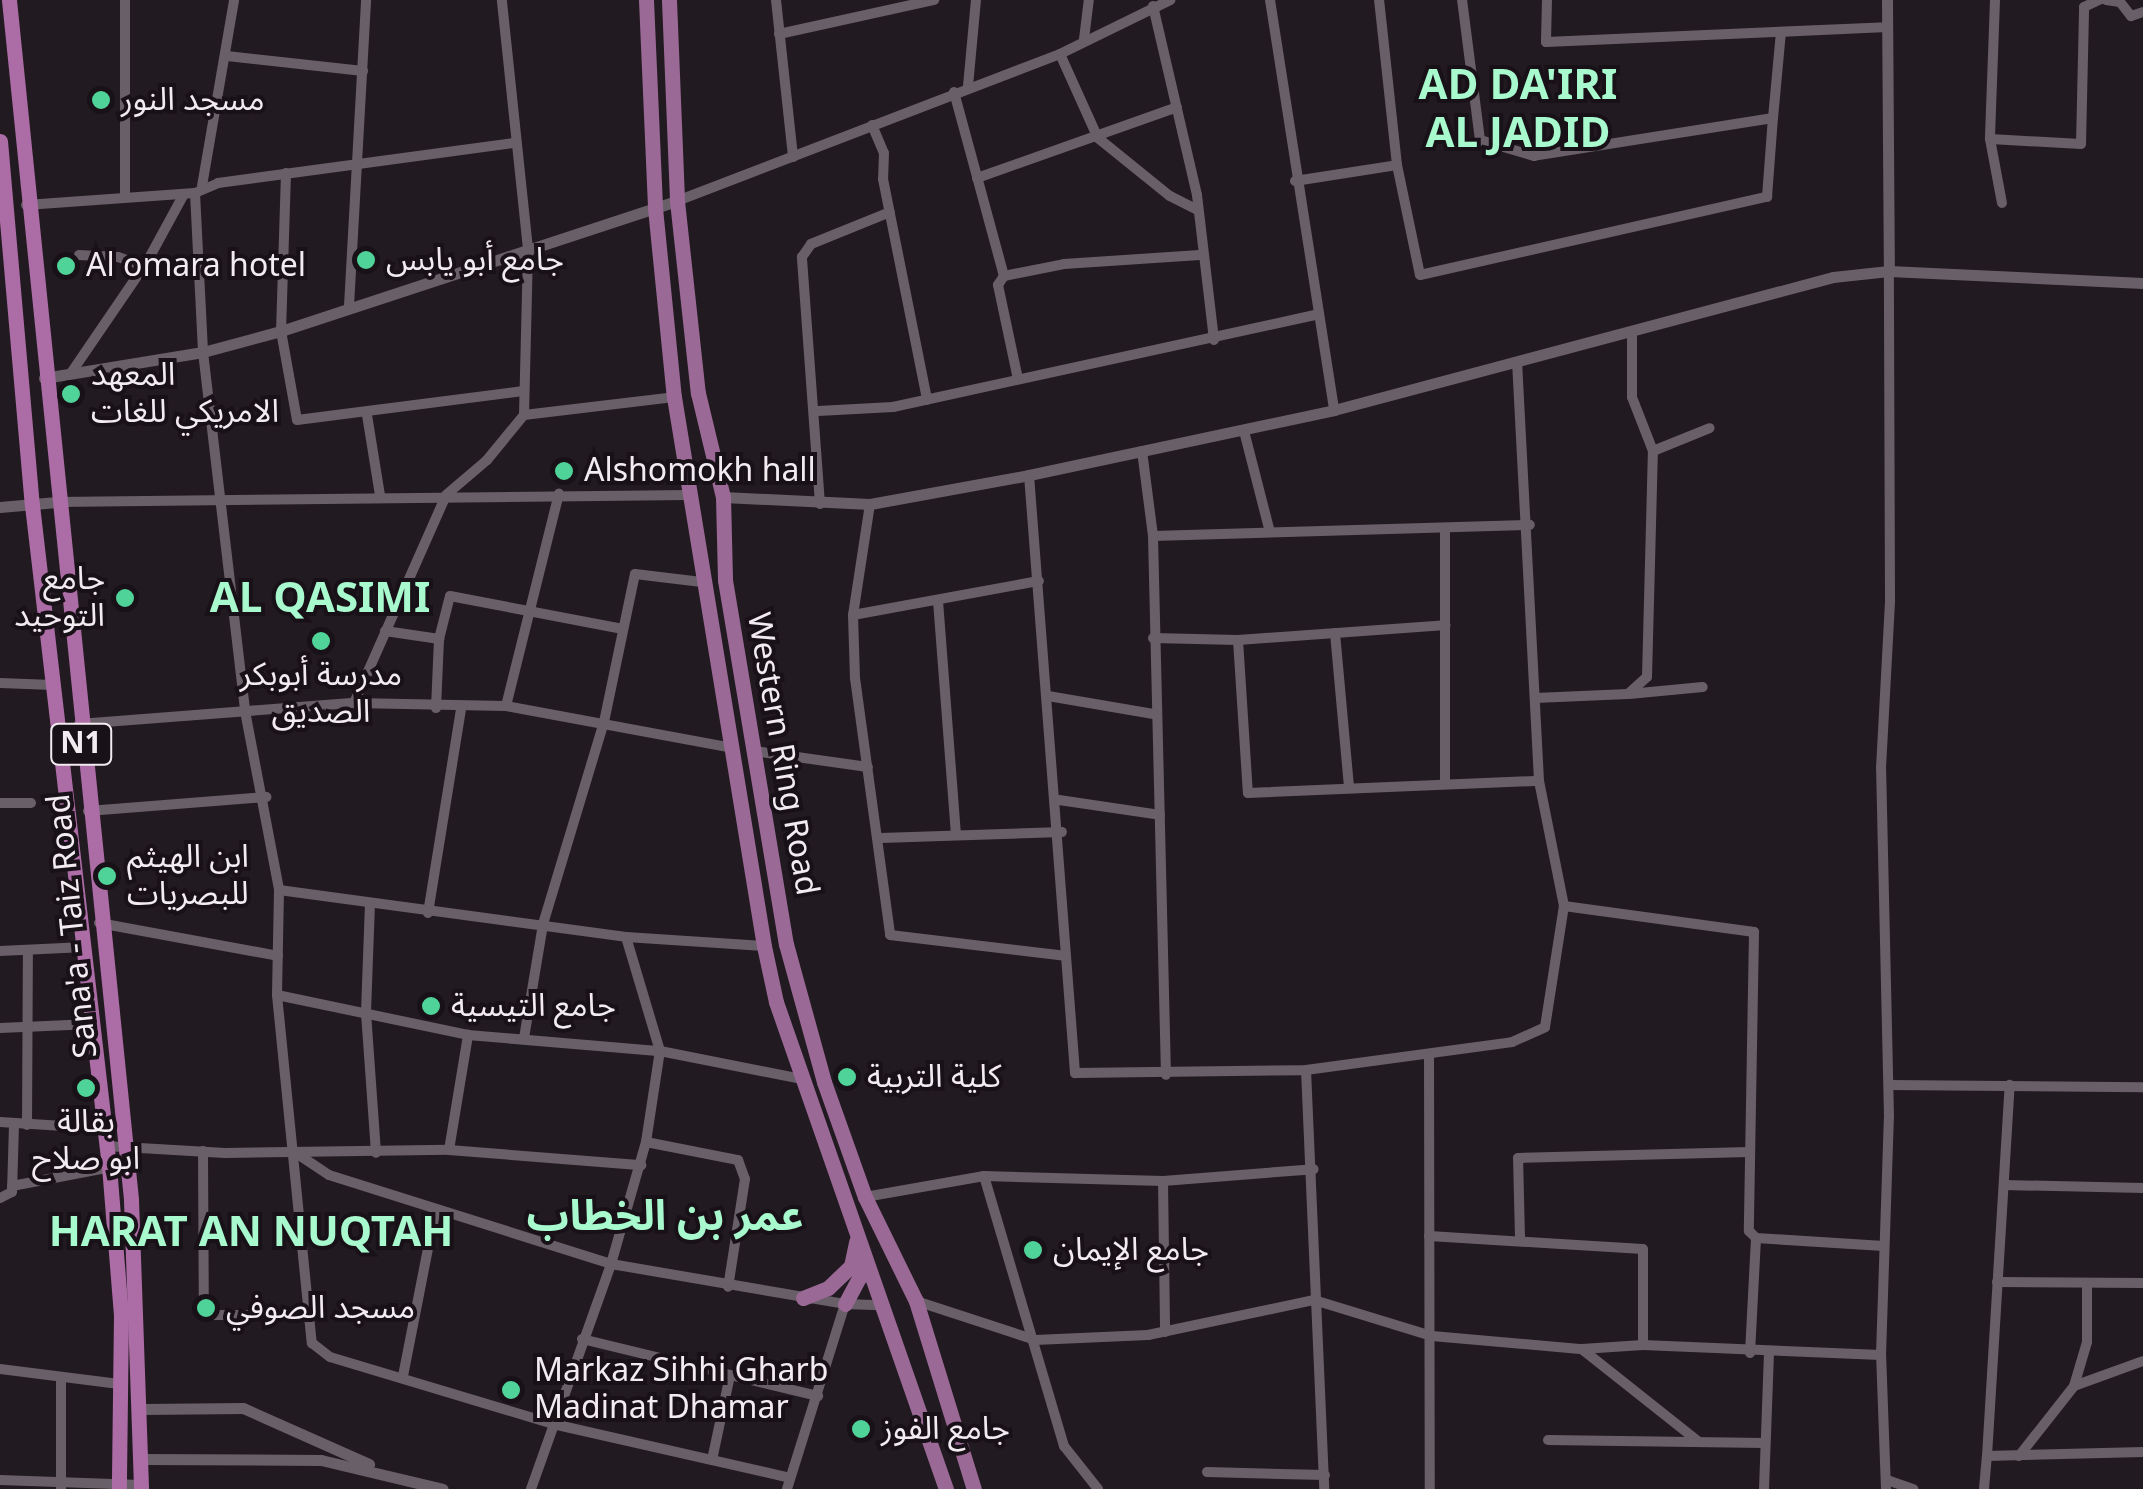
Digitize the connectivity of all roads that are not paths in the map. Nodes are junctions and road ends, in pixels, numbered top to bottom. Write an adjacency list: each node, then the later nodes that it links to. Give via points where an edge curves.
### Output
1 (9, 0): 50 (highway, Sana'a - Taiz Road / N1)
2 (125, 0): 45 (street)
3 (234, 0): 27 (street)
4 (366, 0): 28 (street)
5 (502, 0): 37 (street)
6 (646, 0): 48 (main road, Western Ring Road)
7 (669, 0): 46 (main road, Western Ring Road)
8 (776, 0): 24 (street)
9 (934, 0): 24 (street)
10 (976, 0): 29 (street)
11 (1089, 0): 25 (street)
12 (1170, 0): 20 (street)
13 (1270, 0): 43 (street)
14 (1379, 0): 40 (street)
15 (1462, 0): 32 (street, via 1480,140 1534,156)
16 (1547, 0): 23 (street, via 1546,42)
17 (1887, 0): 22 (street)
18 (1995, 0): 35 (street)
19 (2103, 0): 21 (street, via 2120,2 2131,16); 35 (street, via 2084,7 2081,144)
20 (1153, 6): 25 (street); 31 (street)
21 (2143, 12)
22 (1888, 27): 23 (street); 56 (street)
23 (1781, 32): 32 (street)
24 (779, 34): 38 (street)
25 (1084, 39): 26 (street)
26 (1060, 54): 29 (street); 34 (street)
27 (227, 56): 28 (street); 44 (street)
28 (363, 71): 39 (street)
29 (968, 86): 30 (street)
30 (954, 92): 33 (street); 42 (street)
31 (1177, 107): 34 (street); 49 (street)
32 (1773, 118): 40 (street, via 1767,197 1420,275)
33 (872, 125): 38 (street); 51 (street, via 884,153)
34 (1098, 138): 42 (street); 49 (street)
35 (1990, 138): 47 (street)
36 (0, 141): 50 (highway, Sana'a - Taiz Road / N1)
37 (513, 144): 39 (street); 52 (street)
38 (793, 157): 46 (street)
39 (359, 164): 41 (street); 59 (street)
40 (1397, 165): 43 (street)
41 (286, 173): 44 (street); 61 (street)
42 (977, 178): 57 (street)
43 (1295, 181): 60 (street)
44 (194, 191): 45 (street); 55 (street); 64 (street)
45 (125, 196): 50 (street)
46 (677, 201): 48 (street); 70 (main road, Western Ring Road)
47 (2002, 202)
48 (655, 208): 52 (street); 71 (main road, Western Ring Road)
49 (1198, 210): 54 (street)
50 (16, 212): 67 (highway, Sana'a - Taiz Road / N1); 92 (highway, Sana'a - Taiz Road / N1)
51 (890, 212): 72 (street); 73 (street, via 810,244 802,257)
52 (528, 249): 59 (street); 69 (street)
53 (79, 255): 55 (street, via 118,256)
54 (1200, 256): 57 (street, via 1064,264); 63 (street)
55 (144, 266): 66 (street)
56 (1889, 271): 58 (street); 62 (street, via 1774,291); 166 (street, via 1890,601 1881,768)
57 (1004, 276): 68 (street, via 998,285)
58 (2143, 284)
59 (349, 306): 61 (street)
60 (1316, 316): 63 (street); 74 (street)
61 (282, 331): 64 (street); 75 (street, via 297,420)
62 (1632, 332): 65 (street); 80 (street, via 1632,397)
63 (1214, 340): 68 (street)
64 (202, 352): 66 (street); 89 (street)
65 (1517, 364): 74 (street); 95 (street)
66 (71, 373): 67 (street)
67 (44, 378): 88 (highway, Sana'a - Taiz Road / N1)
68 (1018, 379): 72 (street)
69 (523, 391): 75 (street); 76 (street)
70 (698, 393): 71 (main road); 87 (main road, Western Ring Road)
71 (674, 397): 76 (street); 86 (main road, Western Ring Road)
72 (926, 400): 73 (street)
73 (818, 410): 90 (street, via 812,434)
74 (1334, 410): 78 (street)
75 (368, 414): 85 (street)
76 (524, 415): 84 (street)
77 (1710, 428): 80 (street)
78 (1244, 430): 79 (street); 97 (street)
79 (1142, 451): 81 (street); 98 (street)
80 (1653, 451): 114 (street, via 1647,677)
81 (1029, 475): 91 (street); 99 (street)
82 (560, 494): 84 (street); 86 (street); 102 (street)
83 (412, 495): 84 (street); 85 (street); 94 (street, via 432,505)
84 (446, 495): 94 (street)
85 (380, 496): 89 (street)
86 (689, 496): 100 (main road, Western Ring Road)
87 (723, 498): 90 (street); 126 (main road, Western Ring Road, via 725,580)
88 (57, 502): 89 (street); 92 (street); 124 (highway, Sana'a - Taiz Road / N1)
89 (222, 502): 121 (street)
90 (820, 504): 91 (street)
91 (870, 504): 103 (street)
92 (32, 505): 93 (street); 112 (highway, Sana'a - Taiz Road / N1)
93 (0, 507)
94 (435, 520): 106 (street)
95 (1530, 524): 96 (street); 116 (street)
96 (1445, 531): 97 (street); 104 (street)
97 (1270, 532): 98 (street)
98 (1153, 536): 108 (street)
99 (1039, 581): 101 (street); 115 (street)
100 (702, 582): 105 (street, via 635,574); 125 (main road, Western Ring Road)
101 (938, 601): 103 (street); 138 (street)
102 (532, 609): 105 (street); 109 (street, via 450,596); 118 (street)
103 (853, 615): 127 (street)
104 (1445, 625): 107 (street); 129 (street)
105 (624, 629): 123 (street)
106 (385, 632): 109 (street); 117 (street)
107 (1335, 633): 110 (street); 130 (street)
108 (1153, 638): 110 (street); 122 (street)
109 (440, 639): 119 (street)
110 (1238, 640): 130 (street, via 1248,793)
111 (0, 682): 112 (street)
112 (53, 684): 148 (highway, Sana'a - Taiz Road / N1)
113 (1703, 688): 114 (street)
114 (1628, 694): 116 (street)
115 (1048, 696): 122 (street); 132 (street)
116 (1535, 698): 128 (street)
117 (354, 703): 119 (street); 121 (street)
118 (506, 706): 120 (street); 123 (street)
119 (436, 708): 120 (street)
120 (460, 709): 143 (street)
121 (246, 711): 124 (street); 131 (street)
122 (1153, 714): 136 (street)
123 (604, 722): 125 (street); 145 (street)
124 (79, 724): 135 (highway, Sana'a - Taiz Road / N1)
125 (732, 748): 126 (main road); 147 (main road, Western Ring Road)
126 (754, 751): 127 (street); 165 (main road, Western Ring Road, via 798,1002)
127 (868, 767): 139 (street)
128 (1540, 781): 129 (street); 142 (street)
129 (1445, 782): 130 (street)
130 (1348, 788)
131 (266, 797): 135 (street); 140 (street)
132 (1059, 800): 136 (street); 137 (street)
133 (0, 802): 134 (street)
134 (31, 803)
135 (88, 810): 144 (highway, Sana'a - Taiz Road / N1)
136 (1160, 815): 163 (street)
137 (1062, 832): 138 (street); 152 (street)
138 (956, 834): 139 (street)
139 (880, 838): 152 (street, via 890,934)
140 (280, 890): 141 (street); 151 (street)
141 (370, 904): 143 (street); 154 (street)
142 (1564, 906): 161 (street, via 1545,1027 1512,1042); 178 (street, via 1754,932)
143 (428, 913): 145 (street)
144 (99, 923): 151 (street); 172 (highway, Sana'a - Taiz Road / N1)
145 (544, 924): 146 (street); 159 (street)
146 (626, 936): 147 (street); 160 (street)
147 (764, 946): 164 (main road, Western Ring Road)
148 (84, 947): 149 (street); 155 (highway, Sana'a - Taiz Road / N1)
149 (28, 950): 150 (street); 156 (street)
150 (0, 951)
151 (278, 956): 153 (street)
152 (1065, 956): 163 (street, via 1075,1073)
153 (277, 995): 154 (street); 177 (street)
154 (366, 1013): 158 (street); 179 (street)
155 (92, 1024): 156 (street); 173 (highway, Sana'a - Taiz Road / N1)
156 (28, 1025): 157 (street); 171 (street)
157 (0, 1028)
158 (468, 1035): 159 (street); 175 (street)
159 (524, 1038): 160 (street)
160 (660, 1052): 164 (street); 174 (street)
161 (1429, 1056): 162 (street); 192 (street)
162 (1306, 1070): 163 (street); 183 (street)
163 (1166, 1075)
164 (802, 1080): 165 (main road); 193 (main road, Western Ring Road)
165 (824, 1082): 189 (main road, Western Ring Road)
166 (1889, 1085): 167 (street); 196 (street)
167 (2010, 1085): 168 (street); 187 (street)
168 (2143, 1087)
169 (0, 1122): 170 (street)
170 (14, 1124): 171 (street); 185 (street)
171 (27, 1125): 173 (street)
172 (122, 1134): 173 (street); 173 (street); 176 (street); 180 (highway, Sana'a - Taiz Road / N1)
173 (104, 1138): 181 (highway, Sana'a - Taiz Road / N1)
174 (646, 1142): 182 (street); 201 (street, via 738,1160 745,1179)
175 (449, 1150): 179 (street); 182 (street)
176 (203, 1151): 177 (street); 207 (street, via 204,1315)
177 (293, 1151): 179 (street); 191 (street, via 329,1175); 207 (street)
178 (1749, 1152): 194 (street, via 1518,1158); 195 (street, via 1749,1232)
179 (376, 1153)
180 (127, 1164): 181 (street); 225 (highway, Sana'a - Taiz Road / N1)
181 (109, 1166): 185 (street); 222 (highway, Sana'a - Taiz Road / N1, via 121,1314)
182 (641, 1166): 197 (street)
183 (1314, 1169): 186 (street); 203 (street)
184 (984, 1176): 186 (street); 189 (street); 211 (street)
185 (8, 1178): 190 (street)
186 (1163, 1182): 208 (street)
187 (2004, 1185): 188 (street); 198 (street)
188 (2143, 1188)
189 (866, 1197): 204 (main road, Western Ring Road)
190 (0, 1198)
191 (435, 1212): 197 (street); 220 (street)
192 (1429, 1236): 194 (street); 209 (street)
193 (857, 1238): 202 (main road, via 851,1266 828,1288); 205 (main road, via 858,1278); 206 (main road, Western Ring Road)
194 (1520, 1238): 212 (street, via 1643,1250)
195 (1756, 1238): 196 (street); 214 (street)
196 (1884, 1246): 216 (street)
197 (611, 1264): 201 (street); 210 (street)
198 (1997, 1282): 199 (street); 231 (street)
199 (2087, 1284): 200 (street); 223 (street, via 2087,1342)
200 (2143, 1284)
201 (728, 1287): 202 (street)
202 (803, 1298): 205 (street)
203 (1314, 1300): 208 (street); 209 (street); 237 (street)
204 (916, 1301): 211 (street); 247 (main road, Western Ring Road)
205 (845, 1304): 206 (street); 224 (street)
206 (880, 1304): 246 (main road, Western Ring Road)
207 (307, 1315): 220 (street, via 312,1342 330,1357)
208 (1165, 1332): 211 (street)
209 (1432, 1336): 213 (street); 250 (street)
210 (582, 1338): 219 (street); 226 (street)
211 (1035, 1340): 248 (street, via 1064,1446)
212 (1642, 1345): 213 (street); 214 (street)
213 (1582, 1349): 228 (street)
214 (1750, 1353): 215 (street)
215 (1769, 1353): 216 (street); 229 (street)
216 (1881, 1355): 240 (street)
217 (2143, 1361): 223 (street)
218 (0, 1370): 221 (street)
219 (730, 1375): 224 (street); 234 (street)
220 (404, 1376): 226 (street)
221 (60, 1378): 222 (street); 241 (street)
222 (119, 1384): 242 (highway, Sana'a - Taiz Road / N1)
223 (2074, 1386): 232 (street)
224 (818, 1396): 239 (street)
225 (143, 1410): 233 (highway, Sana'a - Taiz Road / N1); 235 (street, via 244,1408)
226 (553, 1424): 234 (street); 245 (street)
227 (1548, 1440): 228 (street)
228 (1698, 1441): 229 (street)
229 (1765, 1443): 251 (street)
230 (2143, 1452): 232 (street)
231 (1987, 1456): 232 (street); 253 (street)
232 (2019, 1456)
233 (141, 1460): 235 (street, via 322,1460); 243 (highway, Sana'a - Taiz Road / N1)
234 (712, 1460): 239 (street)
235 (386, 1472): 244 (street)
236 (1208, 1472): 237 (street)
237 (1325, 1474): 249 (street)
238 (0, 1480): 241 (street)
239 (789, 1483)
240 (1886, 1484): 252 (street)
241 (62, 1485): 242 (street)
242 (119, 1486): 243 (street)
243 (142, 1487)
244 (443, 1489)
245 (531, 1489)
246 (946, 1489)
247 (974, 1489)
248 (1098, 1489)
249 (1324, 1489)
250 (1430, 1489)
251 (1764, 1489)
252 (1913, 1489)
253 (1984, 1489)

